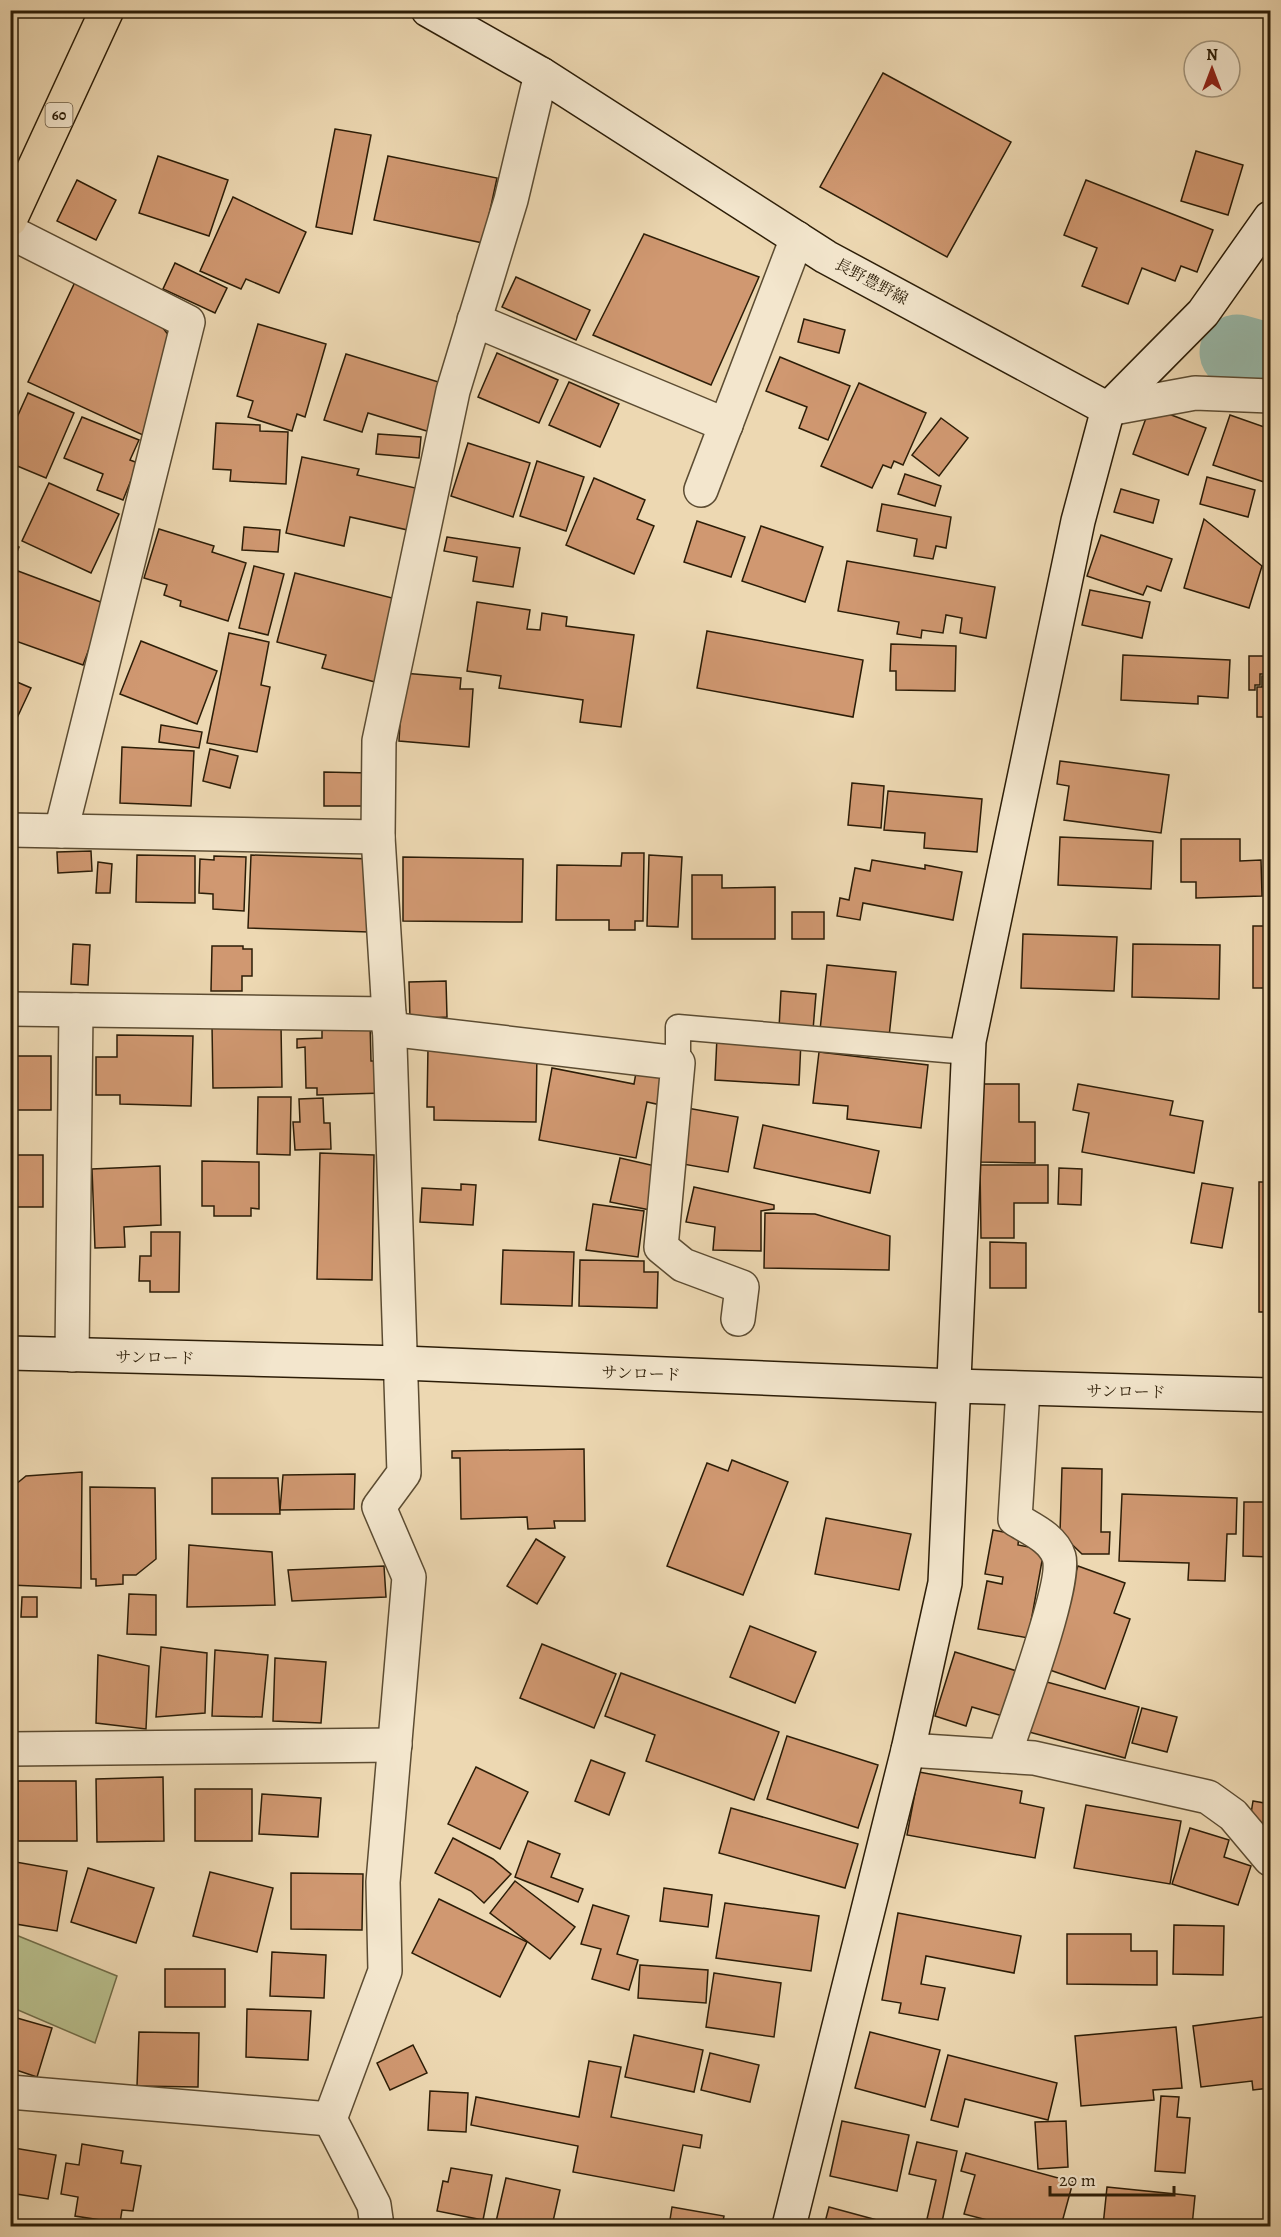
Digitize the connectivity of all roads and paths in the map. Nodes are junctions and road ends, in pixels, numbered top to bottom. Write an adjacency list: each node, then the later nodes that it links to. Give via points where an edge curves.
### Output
1 (107, 10): 5 (main road, 60)
2 (428, 10): 3 (street, 長野豊野線)
3 (541, 74): 7 (street, 長野豊野線); 8 (street, via 511,201)
4 (1270, 218): 10 (street, via 1203,313)
5 (10, 220)
6 (10, 232): 14 (street, via 188,321)
7 (797, 238): 10 (street, 長野豊野線); 11 (street)
8 (474, 320): 11 (street); 15 (street, via 453,391 379,741)
9 (1270, 396): 10 (street, via 1195,393)
10 (1108, 409): 19 (street, via 1078,521)
11 (726, 425): 12 (street)
12 (701, 490)
13 (10, 830): 14 (street)
14 (61, 831): 15 (street)
15 (378, 837): 18 (street)
16 (10, 1009): 17 (street)
17 (76, 1010): 18 (street); 23 (street)
18 (389, 1021): 20 (street); 24 (street)
19 (968, 1052): 20 (lane, via 678,1027); 25 (street)
20 (678, 1063): 21 (street, via 661,1247 683,1265 742,1287)
21 (738, 1319)
22 (10, 1353): 23 (street, サンロード)
23 (72, 1355): 24 (street, サンロード)
24 (403, 1363): 25 (street, サンロード); 28 (street, via 404,1473 379,1507 409,1577)
25 (953, 1386): 26 (street, サンロード); 30 (street, via 945,1583)
26 (1023, 1389): 27 (street, サンロード); 31 (street, via 1015,1519 1052,1543 1060,1559 1058,1588)
27 (1270, 1395)
28 (395, 1745): 29 (street); 34 (street, via 383,1882 385,1971)
29 (10, 1749)
30 (908, 1750): 31 (street); 36 (street)
31 (1004, 1756): 32 (street, via 1034,1758 1208,1797 1233,1815)
32 (1270, 1859)
33 (10, 2092): 34 (street)
34 (330, 2120): 35 (street, via 374,2205)
35 (376, 2226)
36 (789, 2226)

